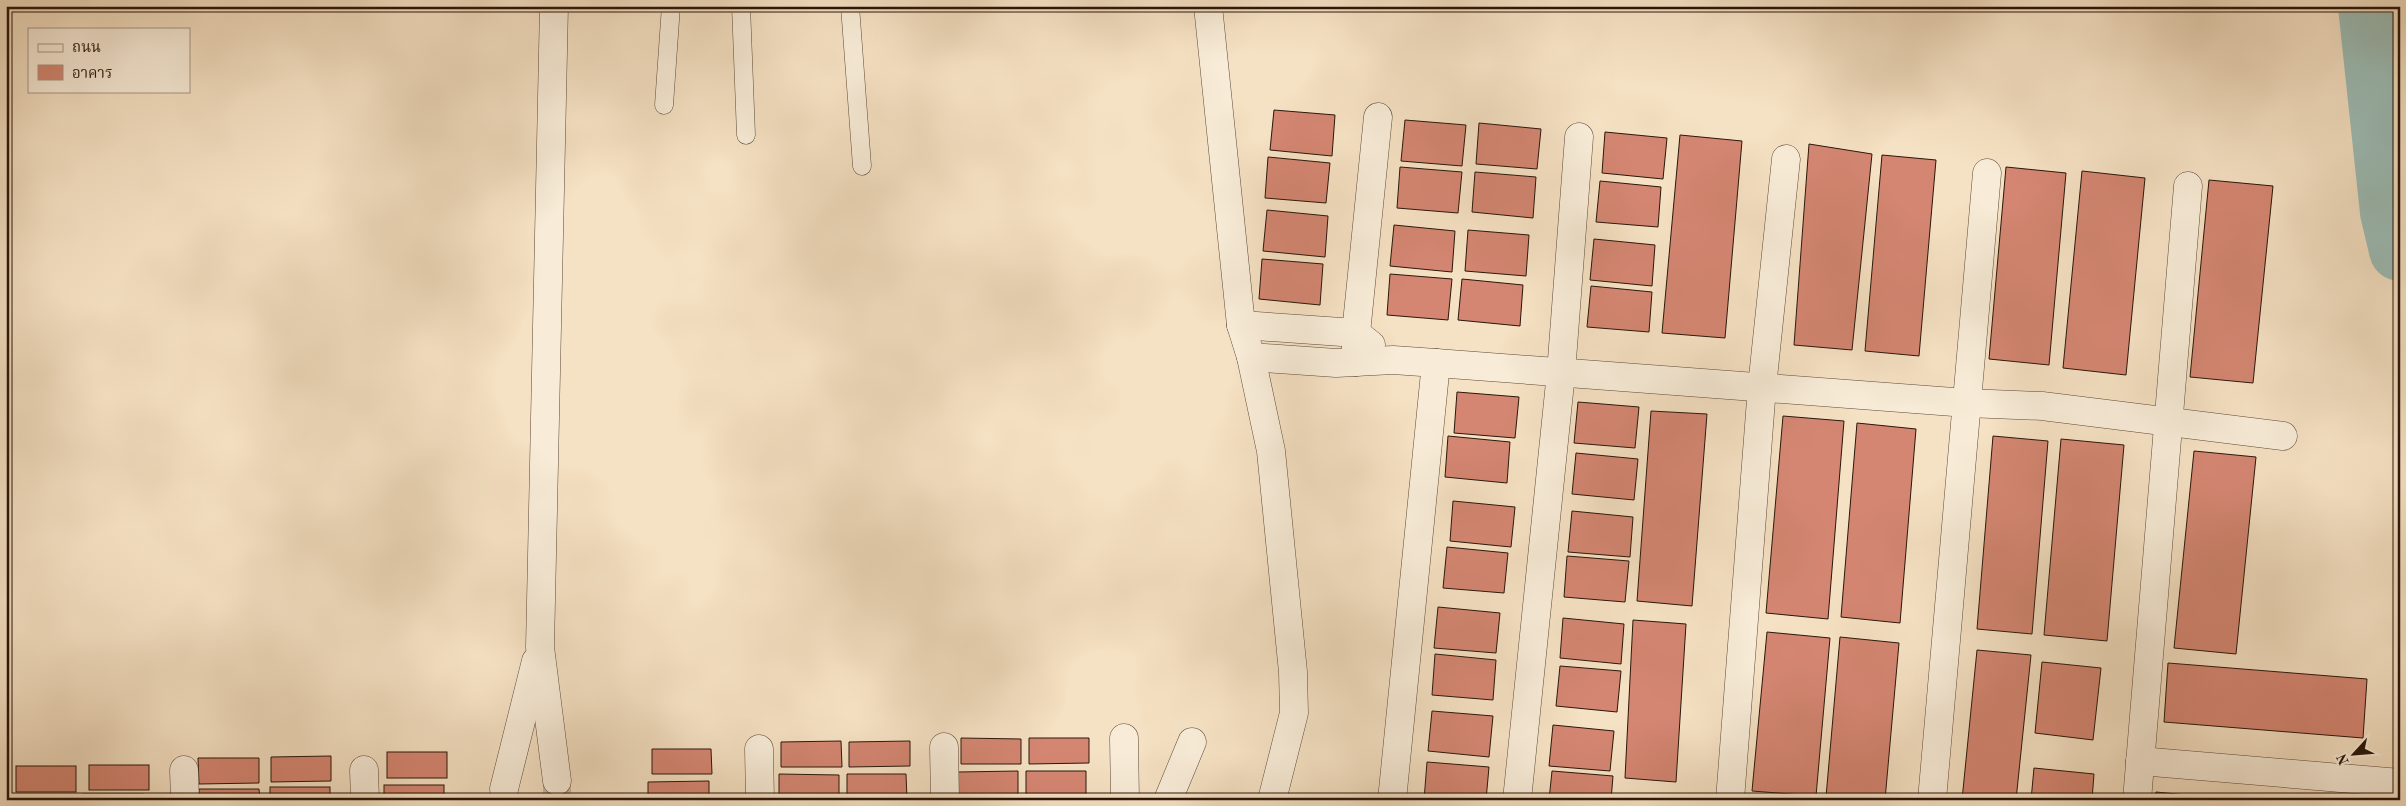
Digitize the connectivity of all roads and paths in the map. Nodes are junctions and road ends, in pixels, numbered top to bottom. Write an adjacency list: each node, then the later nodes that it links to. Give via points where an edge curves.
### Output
1 (554, 6): 25 (street)
2 (671, 6): 6 (lane)
3 (741, 6): 8 (lane)
4 (850, 6): 11 (lane)
5 (1208, 6): 14 (street)
6 (664, 106)
7 (1378, 117): 15 (street)
8 (746, 135)
9 (1579, 137): 20 (street)
10 (1786, 159): 21 (street)
11 (862, 166)
12 (1987, 173): 22 (street)
13 (2188, 186): 23 (street)
14 (1241, 326): 15 (street); 16 (street)
15 (1356, 334): 17 (street); 18 (street)
16 (1251, 357): 18 (street); 42 (street, via 1271,451 1293,672 1294,713)
17 (1393, 360): 18 (street); 19 (street)
18 (1356, 362)
19 (1436, 362): 20 (street); 43 (street)
20 (1561, 373): 21 (street); 44 (street)
21 (1762, 387): 22 (street); 45 (street)
22 (1967, 403): 23 (street, via 2042,406); 46 (street)
23 (2167, 422): 24 (street); 30 (street)
24 (2284, 436)
25 (540, 647): 33 (street); 35 (street)
26 (1124, 738): 40 (street)
27 (1192, 742): 41 (street)
28 (944, 747): 39 (street)
29 (759, 749): 38 (street)
30 (2140, 761): 34 (street); 47 (street)
31 (184, 770): 36 (street)
32 (364, 770): 37 (street)
33 (557, 781)
34 (2400, 783)
35 (504, 789)
36 (185, 800)
37 (365, 800)
38 (760, 800)
39 (946, 800)
40 (1125, 800)
41 (1168, 800)
42 (1272, 800)
43 (1392, 800)
44 (1517, 800)
45 (1730, 800)
46 (1932, 800)
47 (2136, 800)

